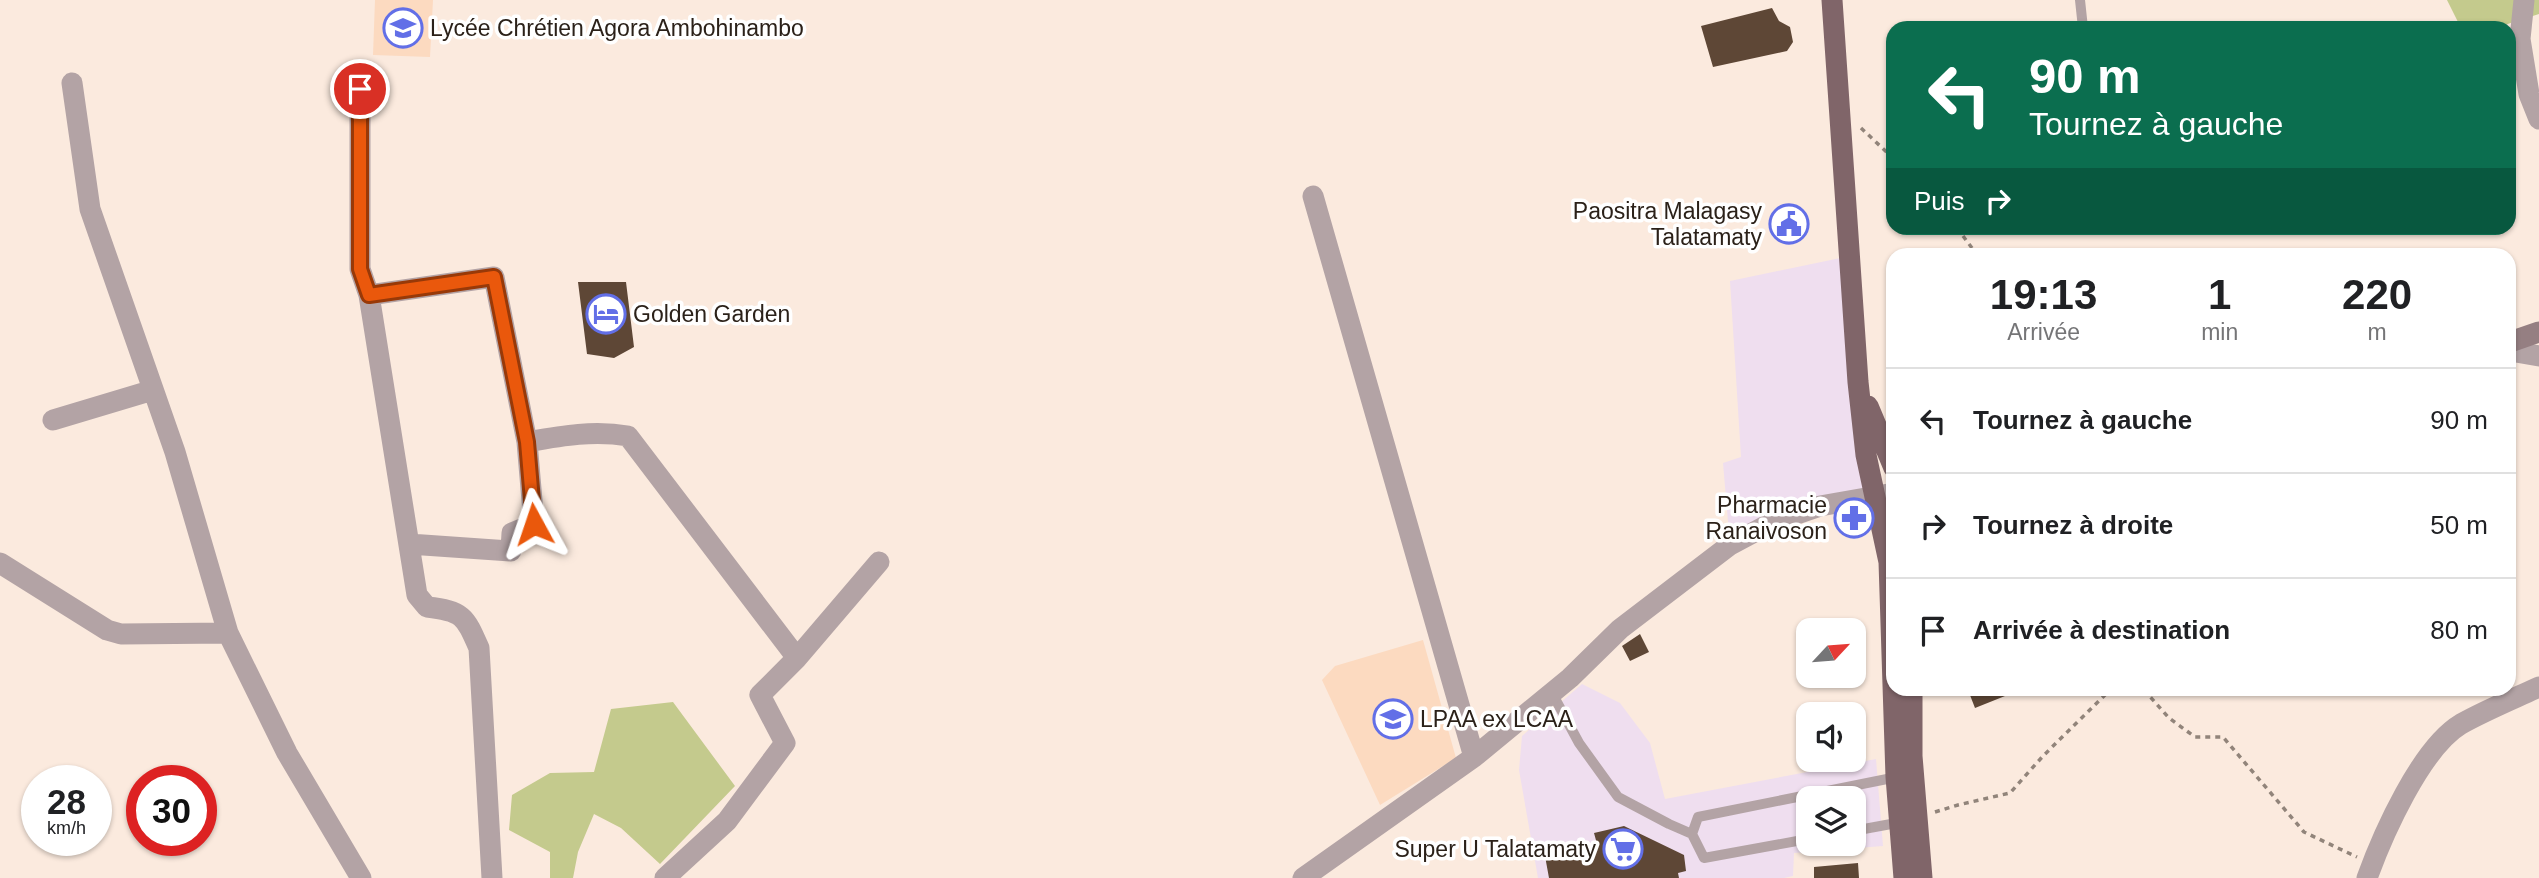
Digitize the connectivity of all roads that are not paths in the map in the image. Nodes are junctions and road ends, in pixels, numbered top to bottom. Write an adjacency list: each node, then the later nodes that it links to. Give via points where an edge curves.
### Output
1 (1832, 0): 14 (main road)
2 (2080, 0): 4 (lane)
3 (2524, 0): 7 (street, via 2520,39 2529,93)
4 (2082, 21)
5 (72, 83): 15 (street, via 90,209)
6 (360, 89): 9 (street, via 360,269)
7 (2539, 118)
8 (1313, 196): 30 (street)
9 (369, 295): 17 (street, via 494,277); 21 (street)
10 (2539, 332): 11 (main road)
11 (2516, 340)
12 (2516, 352): 13 (street)
13 (2539, 356)
14 (1858, 382): 18 (main road); 19 (main road)
15 (153, 390): 16 (street); 24 (street)
16 (53, 420)
17 (527, 442): 21 (street, via 534,524 512,533 511,551); 25 (street, via 581,433 628,436)
18 (1886, 449)
19 (1883, 495): 20 (main road); 27 (street, via 1820,506 1773,522 1730,545 1620,629)
20 (1886, 516)
21 (409, 544): 38 (street, via 417,596 427,607 450,610 467,621 479,648)
22 (879, 562): 25 (street)
23 (0, 563): 24 (street, via 107,630 121,634)
24 (228, 633): 37 (street, via 287,753)
25 (797, 658): 39 (street, via 760,695 785,743 727,821)
26 (2539, 687): 36 (street, via 2460,725 2434,747)
27 (1552, 693): 30 (street); 34 (lane, via 1579,743 1618,797)
28 (1900, 696): 31 (main road)
29 (1912, 696): 31 (main road)
30 (1474, 757): 40 (street)
31 (1905, 778): 32 (main road); 34 (lane, via 1698,817)
32 (1908, 821): 33 (lane); 41 (main road); 42 (main road)
33 (1866, 829)
34 (1692, 834): 35 (lane, via 1704,858)
35 (1796, 841)
36 (2369, 871)
37 (361, 878)
38 (492, 878)
39 (665, 878)
40 (1303, 878)
41 (1904, 878)
42 (1922, 878)

